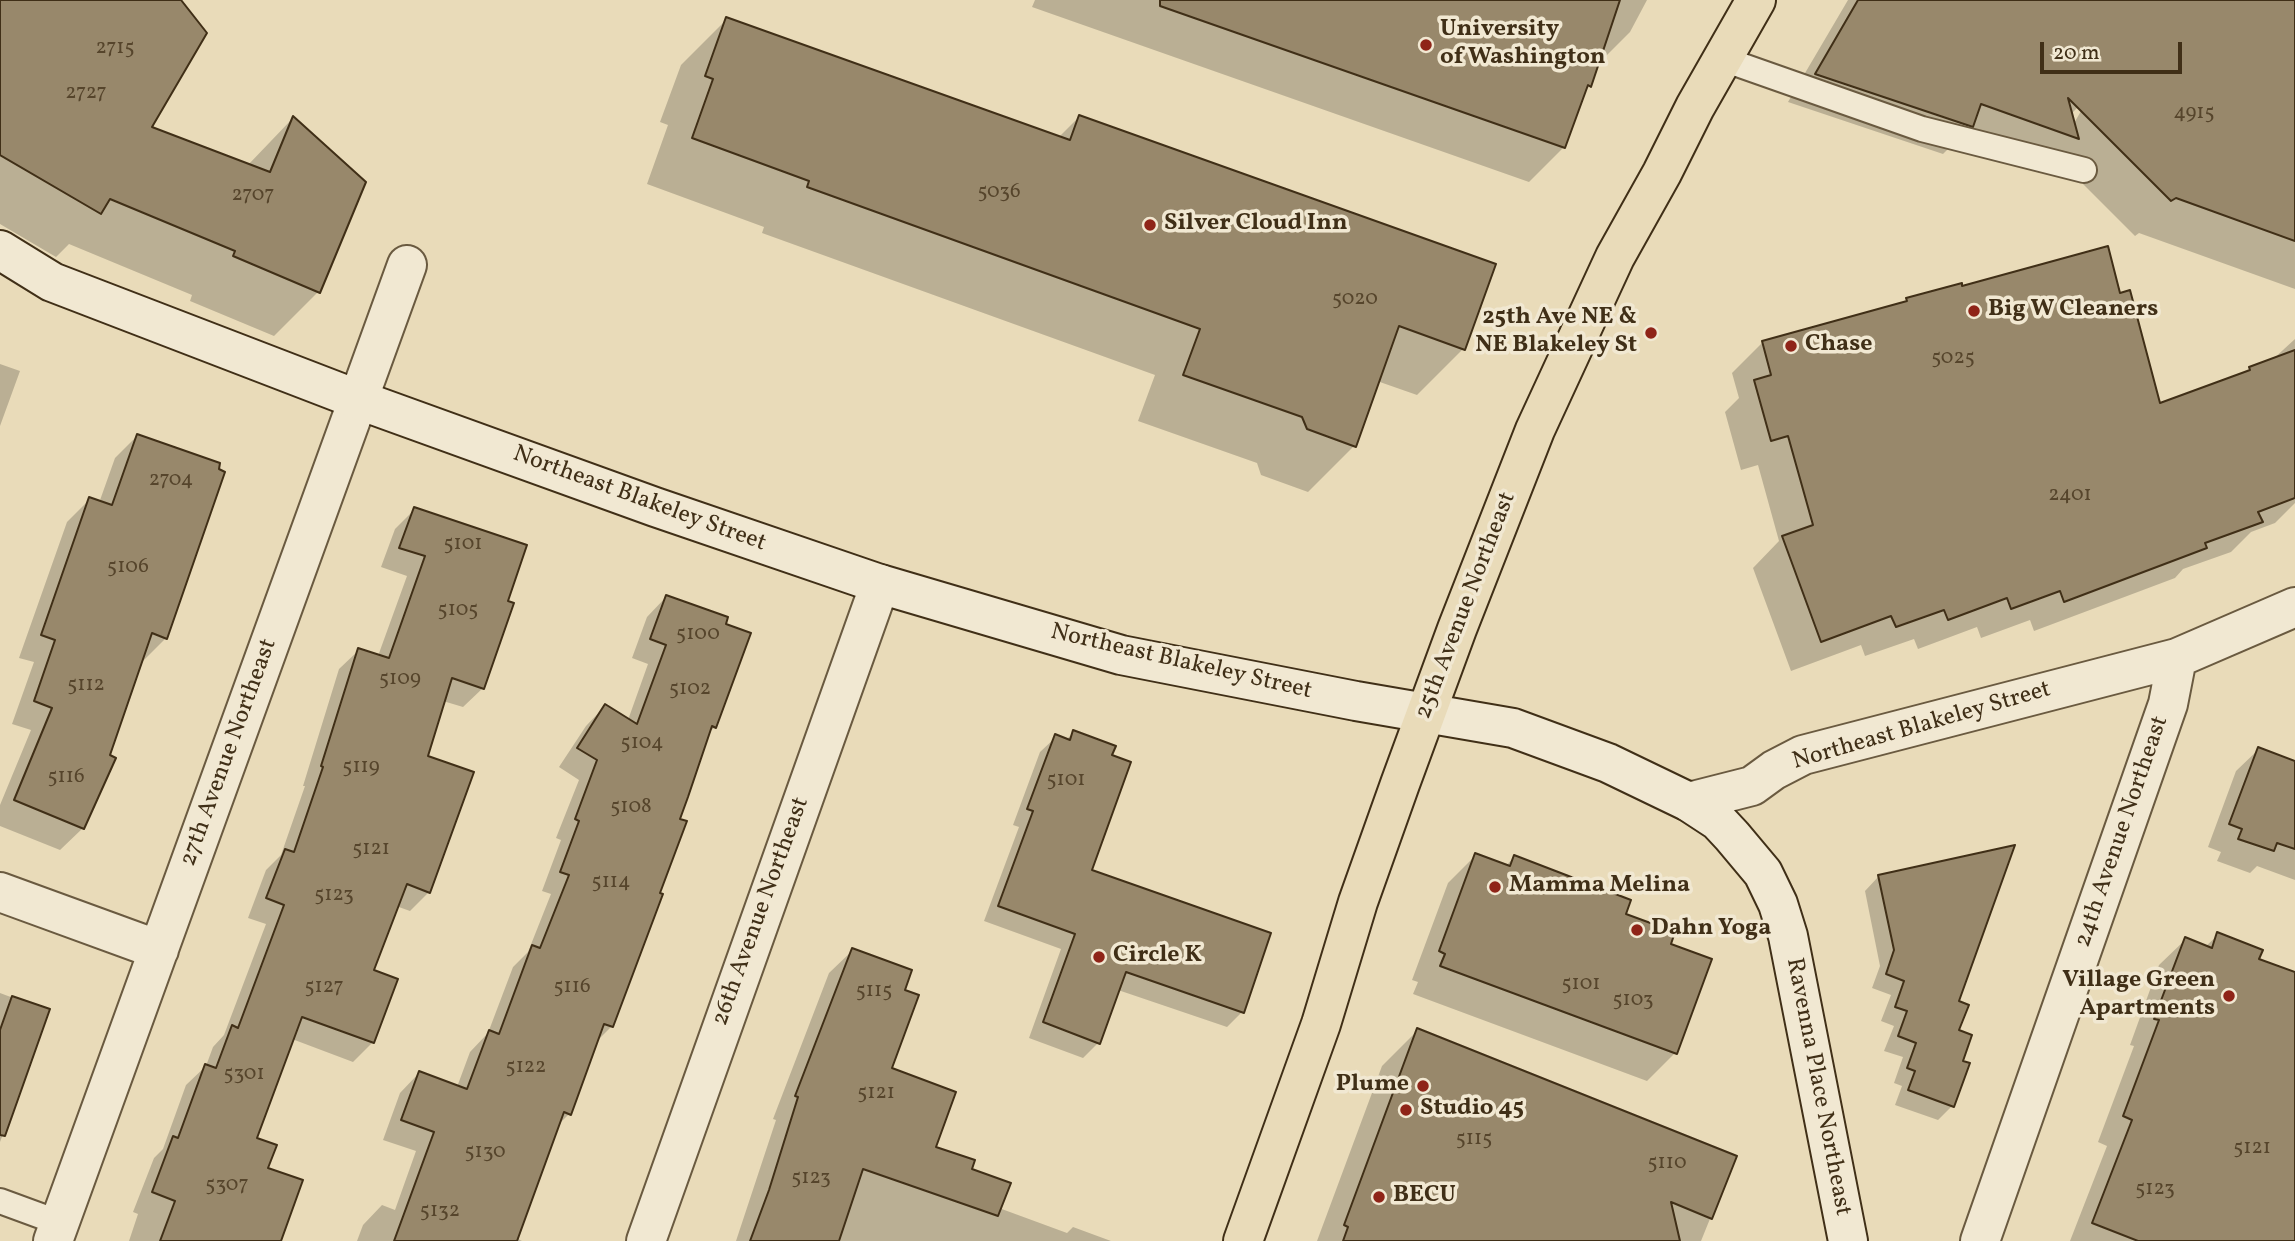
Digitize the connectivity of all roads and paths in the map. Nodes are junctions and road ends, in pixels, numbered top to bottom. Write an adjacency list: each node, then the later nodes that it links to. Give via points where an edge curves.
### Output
1 (1756, 0): 2 (main road, 25th Avenue Northeast)
2 (1723, 59): 3 (lane, via 1922,129); 10 (main road, 25th Avenue Northeast, via 1590,309 1530,442)
3 (2084, 170)
4 (0, 250): 6 (street, Northeast Blakeley Street, via 52,282)
5 (407, 265): 6 (street, 27th Avenue Northeast)
6 (359, 400): 7 (street, Northeast Blakeley Street); 13 (street, 27th Avenue Northeast)
7 (880, 584): 10 (street, Northeast Blakeley Street, via 1121,655); 16 (street, 26th Avenue Northeast)
8 (2295, 607): 9 (street, Northeast Blakeley Street)
9 (2177, 658): 11 (street, Northeast Blakeley Street, via 1803,755 1752,786); 19 (street, 24th Avenue Northeast, via 2168,704)
10 (1426, 713): 11 (street, Northeast Blakeley Street, via 1513,728 1608,763); 17 (main road, 25th Avenue Northeast)
11 (1689, 802): 18 (street, Ravenna Place Northeast, via 1732,836 1763,873 1778,904)
12 (0, 892): 13 (street)
13 (159, 950): 15 (street, 27th Avenue Northeast)
14 (0, 1201): 15 (lane)
15 (56, 1232)
16 (646, 1241)
17 (1243, 1241)
18 (1848, 1241)
19 (1980, 1241)

